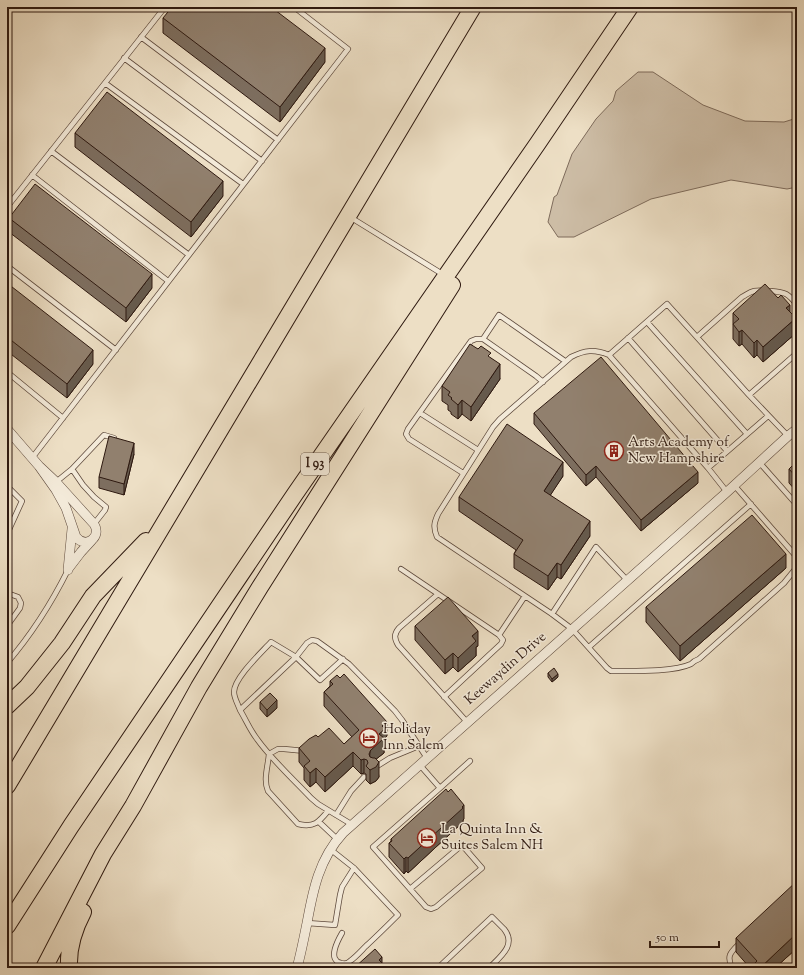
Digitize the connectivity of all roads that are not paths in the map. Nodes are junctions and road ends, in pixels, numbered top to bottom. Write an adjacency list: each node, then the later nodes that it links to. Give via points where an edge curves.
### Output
1 (165, 7): 5 (lane)
2 (294, 7): 8 (lane, via 348,50)
3 (473, 7): 15 (highway)
4 (630, 7): 9 (highway, I 93)
5 (141, 37): 6 (lane); 8 (lane)
6 (124, 58): 7 (lane); 11 (lane)
7 (105, 83): 10 (lane); 13 (lane)
8 (278, 140): 11 (lane)
9 (538, 143): 18 (highway, I 93); 91 (highway, via 432,317 260,587 199,687)
10 (51, 151): 12 (lane); 16 (lane)
11 (262, 161): 13 (lane)
12 (32, 176): 14 (lane); 19 (lane)
13 (243, 184): 16 (lane)
14 (7, 207)
15 (348, 216): 18 (lane); 56 (highway)
16 (189, 255): 19 (lane)
17 (7, 266): 25 (lane)
18 (445, 276): 101 (highway, I 93, via 75,820)
19 (168, 282): 25 (lane)
20 (797, 305): 22 (lane, via 791,298 779,292 754,291 742,297)
21 (647, 322): 22 (lane, via 668,304); 23 (lane); 39 (lane)
22 (697, 337): 31 (lane)
23 (628, 338): 27 (lane); 43 (lane)
24 (483, 339): 28 (lane, via 499,315); 30 (lane); 33 (lane, via 471,341)
25 (116, 350): 36 (lane)
26 (797, 353): 31 (lane)
27 (609, 355): 28 (lane, via 595,350 587,351); 48 (lane)
28 (565, 361): 30 (lane)
29 (7, 372): 36 (lane)
30 (543, 382): 42 (lane, via 500,419)
31 (749, 395): 34 (lane)
32 (797, 410): 35 (street)
33 (420, 413): 42 (lane); 49 (lane, via 408,429 406,434 409,439)
34 (768, 416): 39 (lane); 40 (lane)
35 (797, 417)
36 (63, 418): 44 (lane)
37 (7, 429): 44 (street)
38 (797, 430): 40 (street, Keewaydin Drive)
39 (747, 434): 43 (lane)
40 (788, 436): 45 (street, Keewaydin Drive)
41 (120, 440): 47 (lane, via 104,434)
42 (478, 450): 49 (lane)
43 (727, 451): 48 (lane)
44 (32, 458): 46 (street)
45 (759, 462): 51 (street, Keewaydin Drive); 55 (lane)
46 (39, 466): 50 (street); 58 (street, via 53,484 66,508)
47 (72, 468): 50 (lane); 57 (lane, via 83,485 106,507)
48 (708, 468): 53 (lane)
49 (463, 473): 68 (lane, via 434,522 437,537)
50 (56, 482): 57 (street)
51 (734, 485): 53 (street, Keewaydin Drive); 54 (lane)
52 (7, 486): 59 (lane, via 22,500)
53 (727, 492): 65 (street, Keewaydin Drive)
54 (751, 504): 61 (lane); 73 (lane)
55 (797, 505)
56 (167, 519): 78 (highway, via 93,596 62,643 27,687); 89 (highway)
57 (94, 524): 60 (street, via 97,530)
58 (72, 528): 60 (street, via 78,540); 64 (street)
59 (7, 534)
60 (92, 540): 64 (street)
61 (797, 559)
62 (797, 567): 73 (lane, via 772,594 699,659 680,668 611,671)
63 (401, 569): 67 (lane)
64 (68, 570): 76 (lane, via 47,609)
65 (627, 580): 69 (lane, via 596,547); 71 (street, Keewaydin Drive)
66 (7, 593): 70 (lane, via 18,597 21,603)
67 (438, 594): 72 (lane); 77 (lane, via 396,631 395,640)
68 (525, 596): 69 (lane); 72 (lane)
69 (552, 614): 71 (lane)
70 (7, 626)
71 (572, 629): 73 (lane); 80 (street, Keewaydin Drive)
72 (499, 635): 77 (lane, via 503,640 501,644)
73 (589, 648)
74 (296, 657): 75 (lane, via 312,640); 75 (lane, via 320,680); 79 (lane); 79 (lane, via 271,642 235,685 234,696)
75 (343, 659): 81 (lane, via 395,711)
76 (7, 663)
77 (444, 697): 80 (lane)
78 (7, 706)
79 (240, 710): 83 (lane, via 250,730)
80 (467, 722): 84 (street, Keewaydin Drive)
81 (419, 746): 84 (lane); 87 (lane, via 390,758)
82 (311, 748): 83 (lane, via 303,751 284,749)
83 (269, 754): 92 (lane, via 311,798); 94 (lane, via 266,780 268,791 298,824)
84 (427, 758): 86 (street, Keewaydin Drive)
85 (470, 761): 90 (lane)
86 (419, 764): 90 (lane); 95 (street, Keewaydin Drive)
87 (373, 769)
88 (364, 777): 93 (lane, via 351,791)
89 (7, 786)
90 (440, 788): 99 (lane, via 373,847)
91 (133, 806): 104 (highway, via 103,854); 105 (highway, via 111,858 77,924 70,951)
92 (328, 811): 93 (lane); 94 (lane)
93 (336, 815): 95 (lane)
94 (319, 822): 96 (lane)
95 (351, 824): 96 (street, Keewaydin Drive)
96 (337, 839): 97 (street, Keewaydin Drive)
97 (330, 849): 98 (lane); 100 (street, Keewaydin Drive, via 316,882)
98 (354, 868): 100 (lane, via 342,887 335,925); 102 (lane, via 398,915 350,961 343,963 334,955 334,949)
99 (410, 890): 99 (lane, via 431,909 482,868 462,845)
100 (307, 923): 106 (street, Keewaydin Drive)
101 (7, 926)
102 (342, 933)
103 (743, 940): 109 (lane, via 729,956)
104 (44, 968)
105 (69, 968)
106 (297, 968)
107 (438, 968): 108 (lane, via 492,917 504,929 509,941 504,953)
108 (488, 968)
109 (732, 968)

